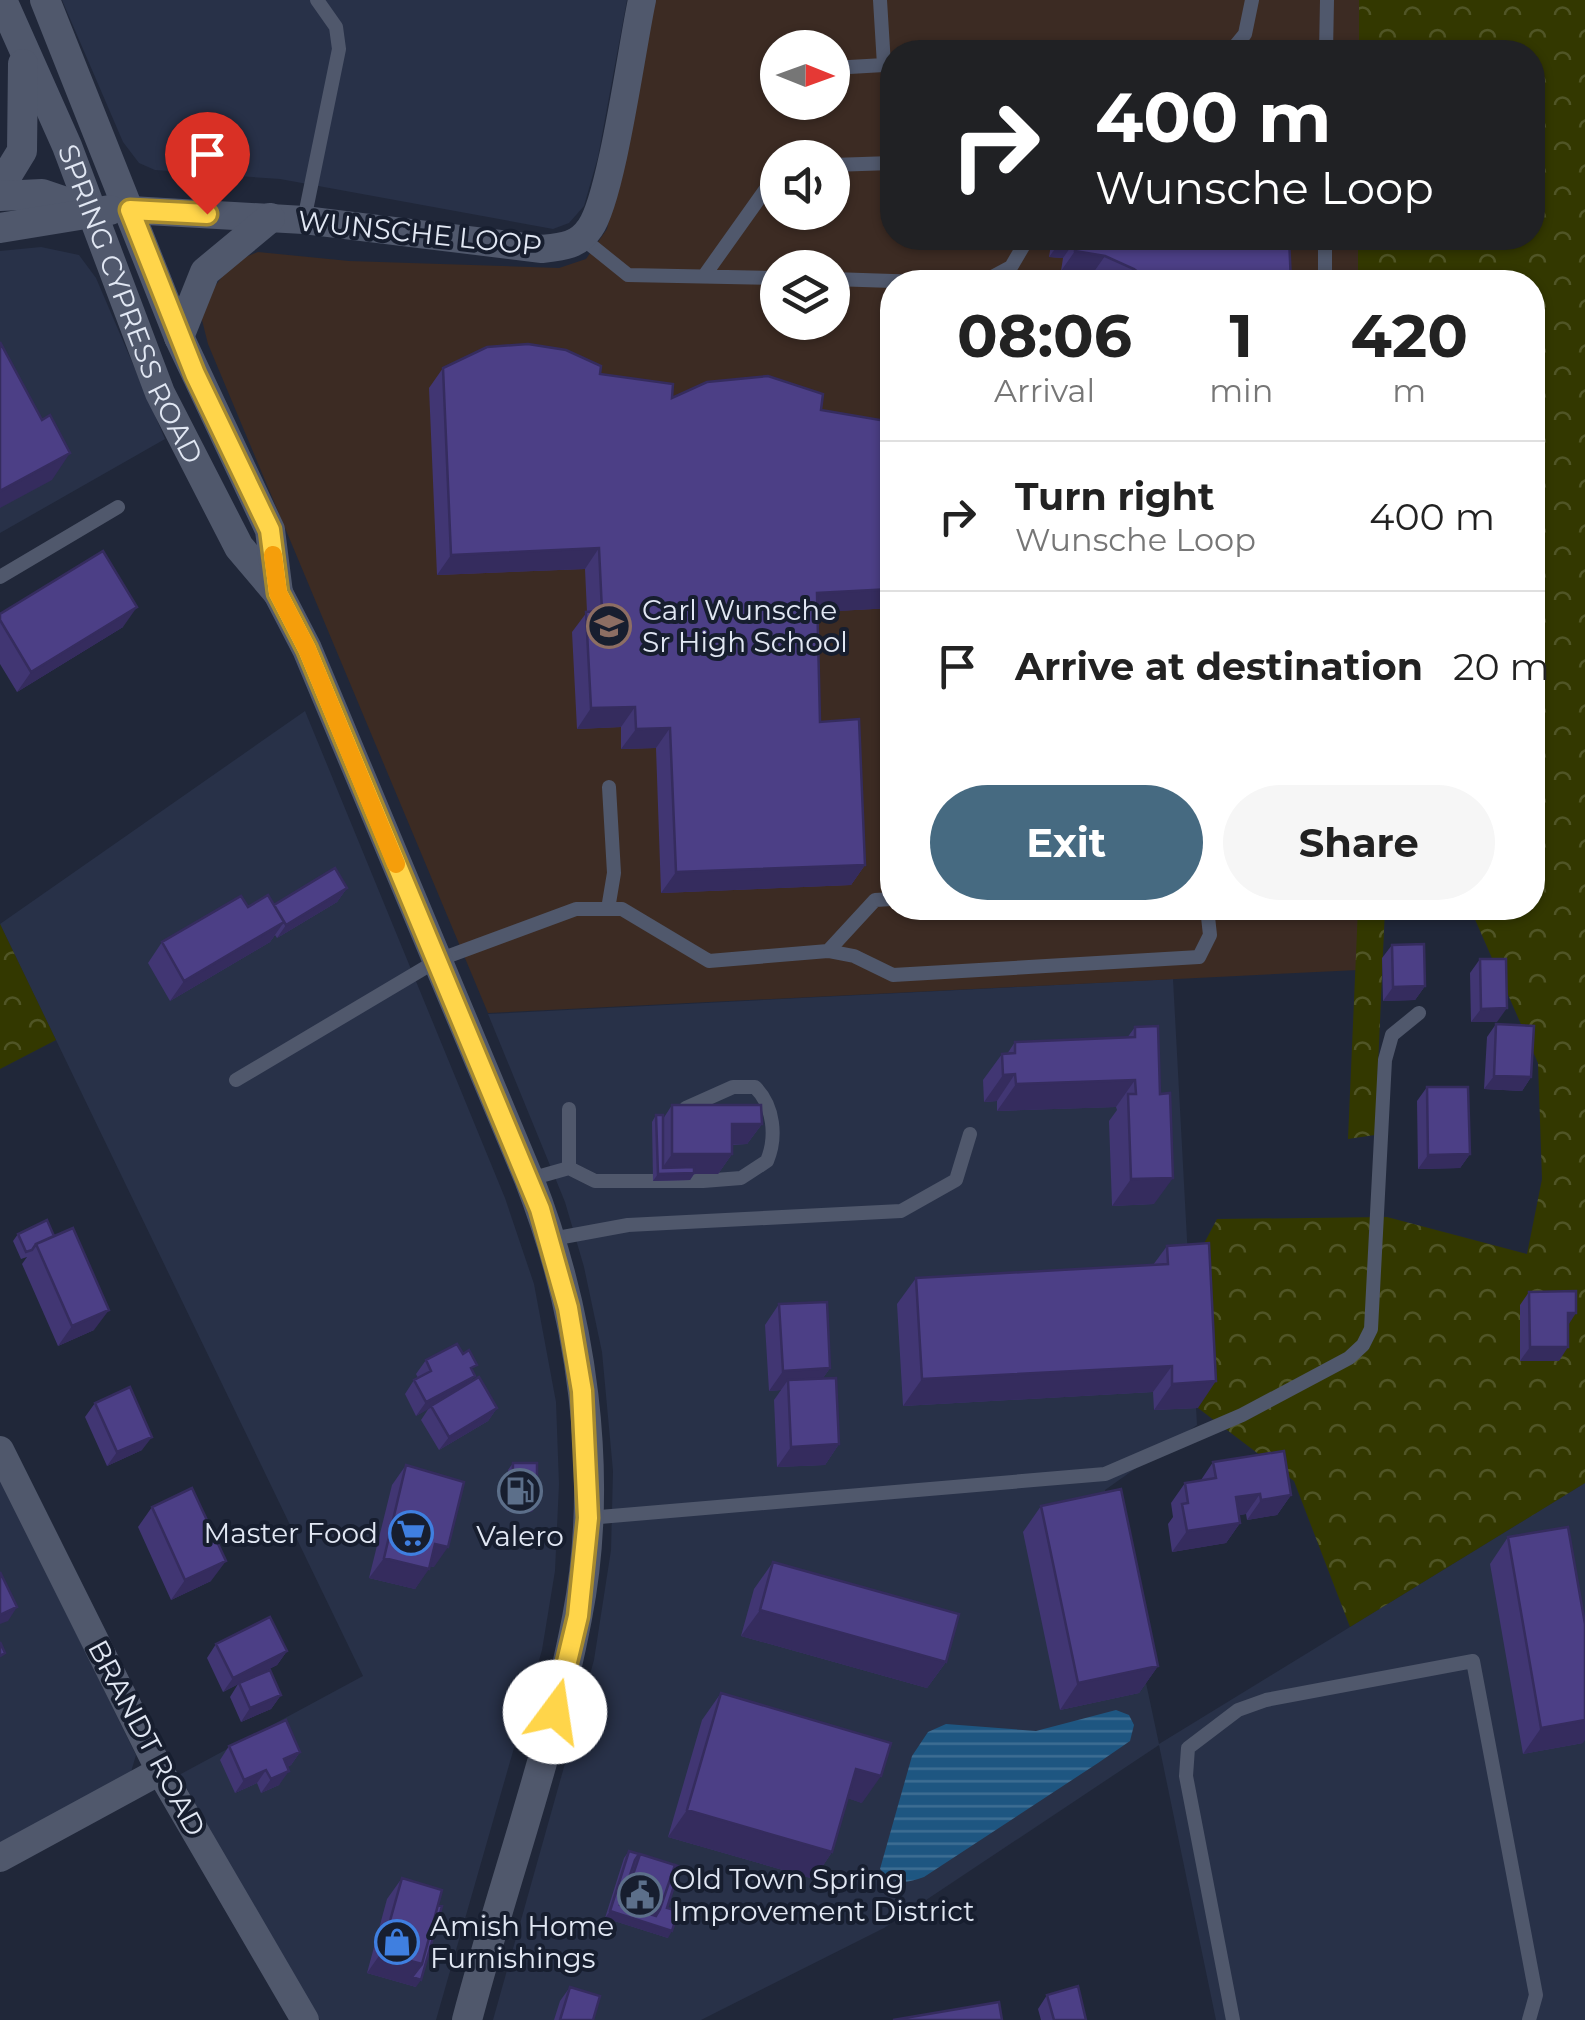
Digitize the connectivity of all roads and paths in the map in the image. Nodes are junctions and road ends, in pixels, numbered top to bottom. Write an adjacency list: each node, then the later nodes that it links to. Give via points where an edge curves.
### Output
1 (2, 0): 11 (main road, SPRING CYPRESS ROAD)
2 (45, 0): 19 (main road, SPRING CYPRESS ROAD)
3 (642, 0): 24 (street, WUNSCHE LOOP, via 604,188 593,226)
4 (880, 0): 8 (lane)
5 (1252, 0): 9 (lane)
6 (1327, 0): 10 (lane)
7 (321, 1): 22 (lane, via 336,27 338,50)
8 (885, 40)
9 (1240, 40)
10 (1326, 40)
11 (20, 41): 16 (main road, via 22,150); 20 (main road, SPRING CYPRESS ROAD)
12 (880, 65): 13 (lane)
13 (850, 67)
14 (880, 163): 15 (lane)
15 (850, 164)
16 (0, 187)
17 (0, 196): 20 (main road, via 42,194)
18 (760, 197): 27 (lane)
19 (130, 210): 20 (main road); 21 (street, WUNSCHE LOOP); 31 (main road, SPRING CYPRESS ROAD)
20 (92, 211): 23 (main road); 34 (main road, SPRING CYPRESS ROAD, via 168,410 238,546)
21 (270, 218): 22 (street, WUNSCHE LOOP); 31 (main road, via 204,272)
22 (304, 220): 24 (street, WUNSCHE LOOP, via 542,249)
23 (0, 228)
24 (582, 238): 27 (lane, via 628,275)
25 (1021, 250): 26 (lane)
26 (1004, 270)
27 (704, 276): 28 (lane)
28 (760, 278)
29 (850, 280): 30 (lane)
30 (880, 281)
31 (179, 337): 34 (main road, SPRING CYPRESS ROAD, via 270,530)
32 (118, 506): 33 (lane)
33 (0, 577)
34 (278, 593): 40 (main road, SPRING CYPRESS ROAD)
35 (608, 788): 37 (lane, via 614,873)
36 (880, 900): 39 (lane)
37 (608, 909): 39 (lane, via 622,909 708,961); 40 (lane, via 576,910)
38 (1208, 920): 39 (lane, via 1210,935 1198,957 894,976)
39 (828, 951)
40 (438, 960): 42 (lane); 47 (main road, SPRING CYPRESS ROAD)
41 (1420, 1013): 50 (lane, via 1392,1035 1384,1060 1371,1328 1349,1358 1242,1415 1105,1474)
42 (236, 1080)
43 (686, 1108): 46 (lane, via 733,1086 755,1087 773,1126 767,1161 740,1178 704,1181 595,1181)
44 (569, 1110): 46 (lane)
45 (970, 1134): 48 (lane, via 956,1180 901,1211 628,1225)
46 (569, 1168): 47 (lane)
47 (529, 1180): 48 (main road, SPRING CYPRESS ROAD)
48 (552, 1239): 50 (main road, SPRING CYPRESS ROAD, via 582,1391)
49 (0, 1450): 51 (street, BRANDT ROAD)
50 (588, 1518): 54 (main road, SPRING CYPRESS ROAD, via 578,1616 563,1680)
51 (160, 1771): 52 (street); 53 (street, BRANDT ROAD)
52 (0, 1858)
53 (305, 2020)
54 (467, 2020)
55 (1234, 2020): 56 (lane, via 1186,1776 1188,1748 1238,1710 1266,1700 1473,1661 1536,1995)
56 (1529, 2020)

